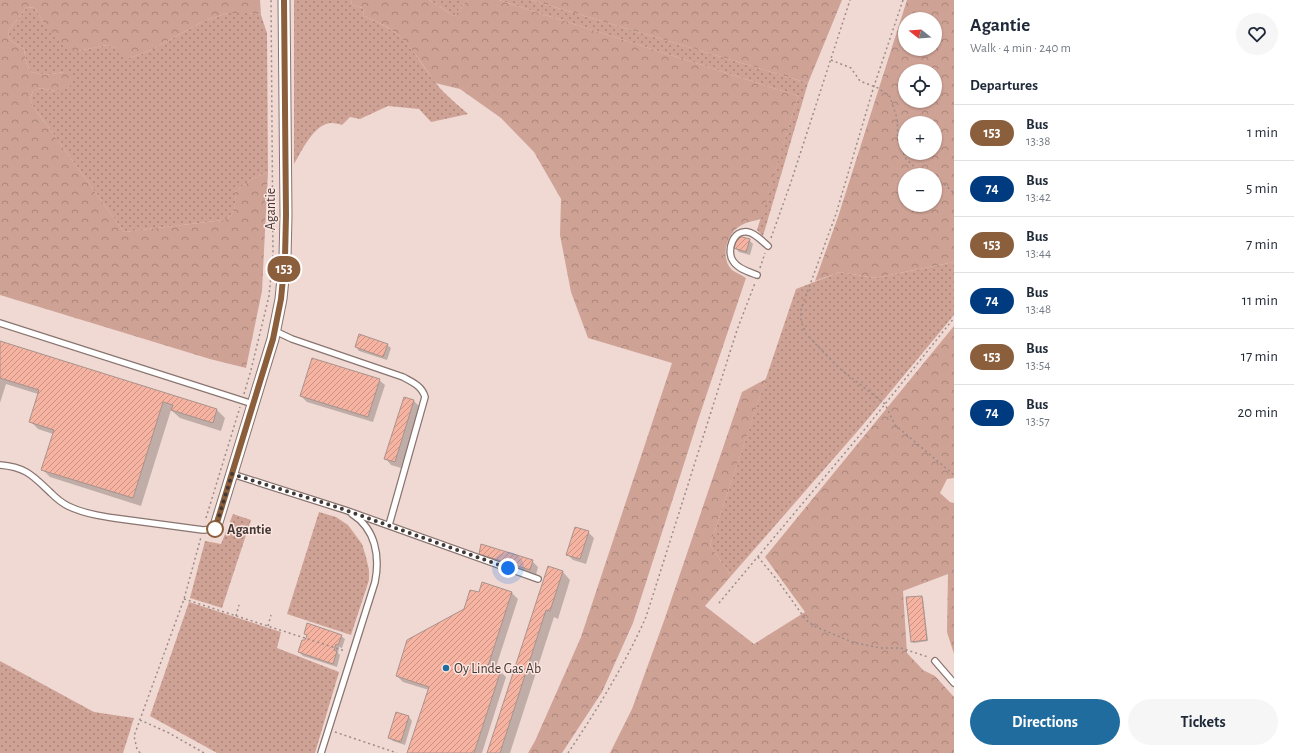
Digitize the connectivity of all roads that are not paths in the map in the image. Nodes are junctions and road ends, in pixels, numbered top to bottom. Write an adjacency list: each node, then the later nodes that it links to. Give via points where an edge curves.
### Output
1 (284, 0): 5 (street, Agantie, via 285,258)
2 (768, 246): 3 (lane, via 746,231 736,235 732,242 734,262)
3 (757, 276)
4 (0, 324): 6 (lane)
5 (275, 331): 6 (street, Agantie); 10 (lane, via 403,377 423,391 425,397)
6 (253, 404): 8 (street, Agantie)
7 (0, 465): 11 (lane, via 22,469 32,474 62,502 78,510 104,517 203,530)
8 (232, 474): 9 (lane); 11 (street, Agantie)
9 (345, 510): 10 (lane); 15 (lane, via 361,521 368,530 376,548 377,572)
10 (389, 526): 12 (lane)
11 (215, 529)
12 (538, 578)
13 (935, 661): 14 (lane)
14 (954, 683)
15 (322, 753)

